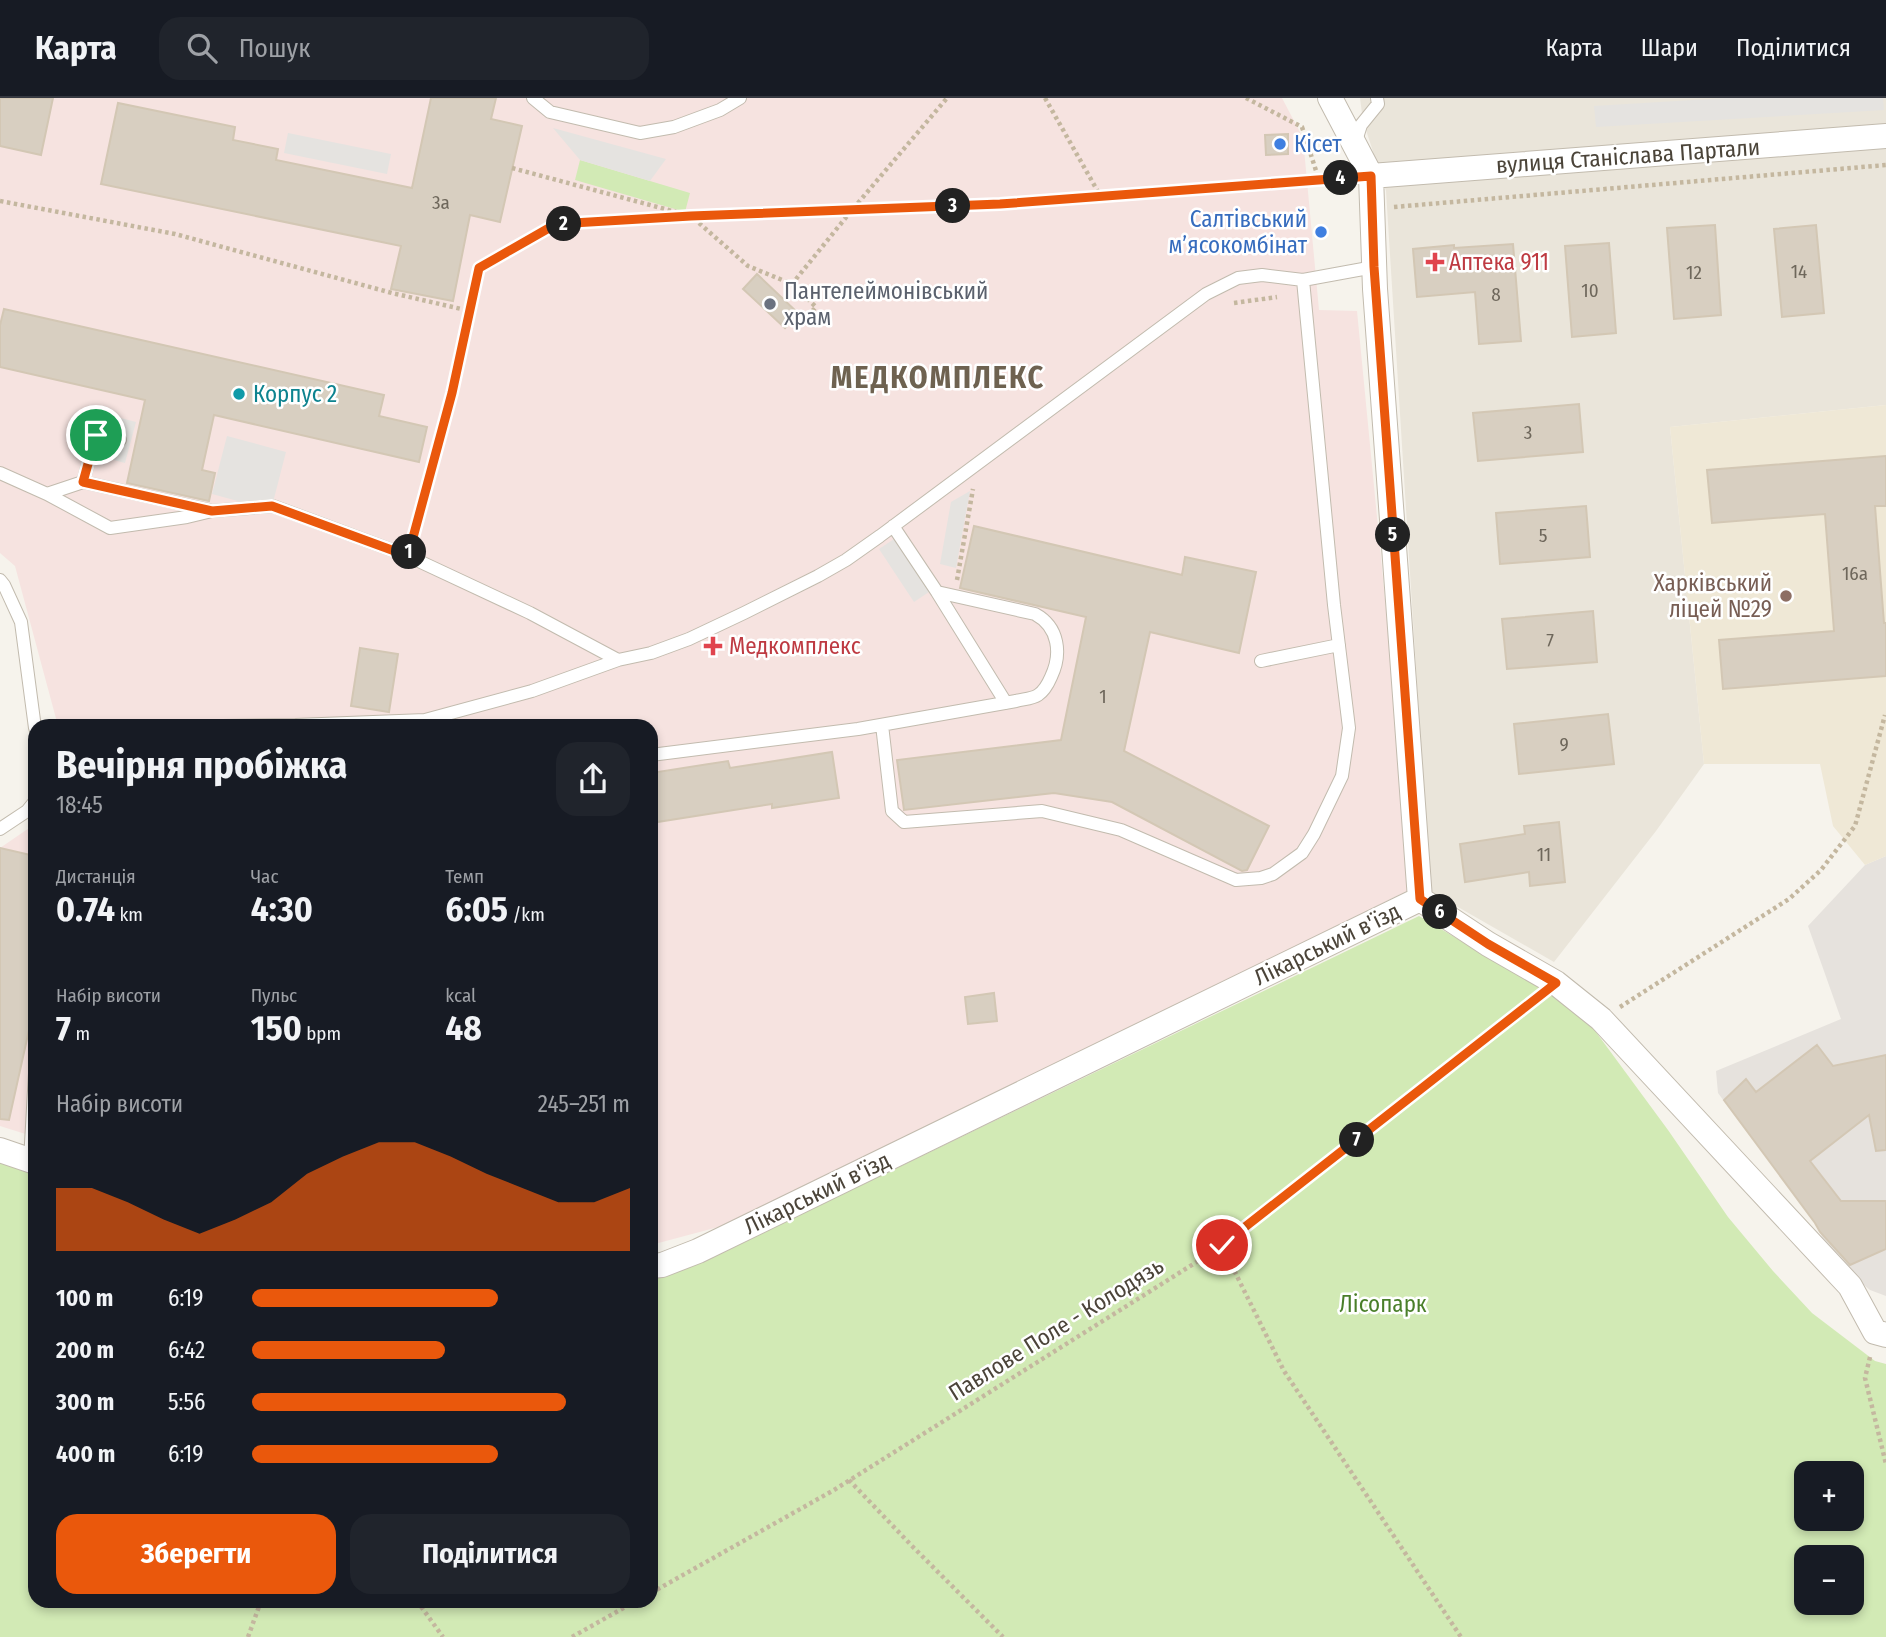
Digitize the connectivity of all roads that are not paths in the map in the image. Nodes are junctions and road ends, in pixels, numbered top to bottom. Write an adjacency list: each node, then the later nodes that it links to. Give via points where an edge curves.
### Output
1 (533, 98): 2 (lane, via 550,112 640,132 674,127)
2 (740, 98)
3 (1330, 98): 6 (street)
4 (1377, 98): 6 (lane, via 1378,104 1361,125)
5 (1886, 136): 7 (street, вулиця Станіслава Партали)
6 (1354, 144): 7 (street)
7 (1371, 176): 8 (street)
8 (1374, 267): 9 (lane); 28 (street)
9 (1303, 280): 15 (lane, via 1262,275 1238,278 1206,294); 18 (lane)
10 (120, 440): 12 (lane, via 96,435)
11 (0, 473): 13 (lane)
12 (83, 482): 13 (lane); 14 (lane)
13 (47, 494): 14 (lane, via 110,528)
14 (212, 511): 19 (lane, via 272,506 408,556)
15 (893, 526): 17 (lane); 19 (lane, via 836,565 744,613 689,639)
16 (0, 580): 22 (lane, via 21,622)
17 (937, 592): 21 (lane); 21 (lane, via 1035,614 1050,626 1058,655 1049,682 1036,696)
18 (1339, 645): 20 (lane); 24 (lane, via 1349,728 1342,776 1302,853 1262,878 1236,880 1121,830 1042,811 904,822 892,811)
19 (618, 660): 23 (lane, via 531,691)
20 (1261, 662)
21 (1006, 703): 24 (lane)
22 (34, 719)
23 (429, 719)
24 (882, 724): 25 (lane)
25 (658, 754)
26 (28, 810): 27 (lane)
27 (0, 829)
28 (1420, 899): 31 (street, Лікарський в'їзд, via 698,1251); 32 (street, Лікарський в'їзд, via 1556,983 1601,1019 1850,1286)
29 (0, 1150): 30 (street)
30 (28, 1160)
31 (658, 1265)
32 (1881, 1333)

